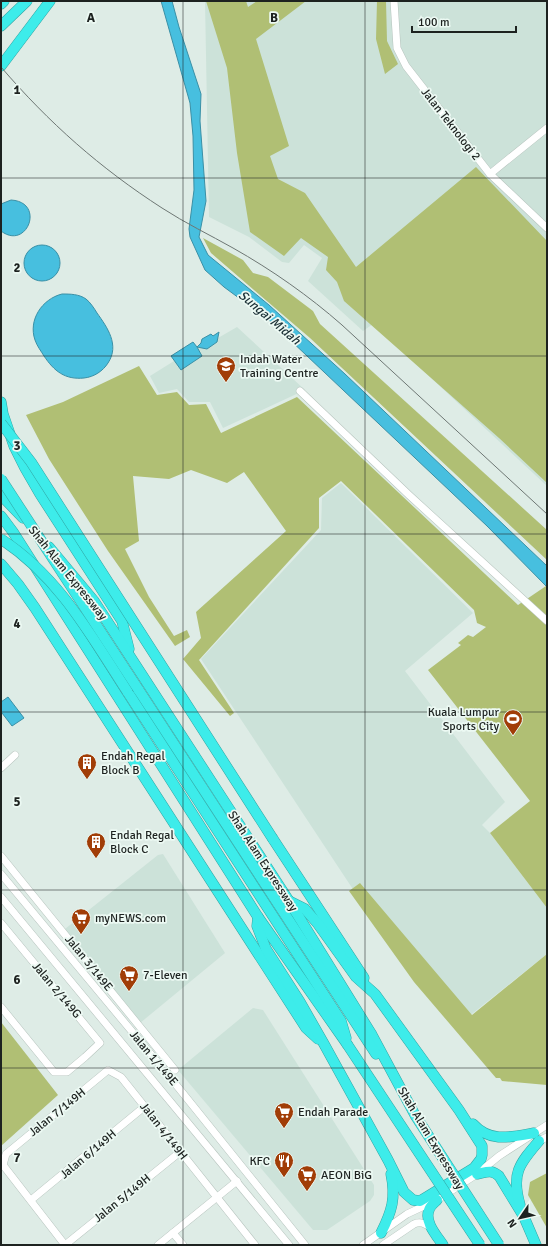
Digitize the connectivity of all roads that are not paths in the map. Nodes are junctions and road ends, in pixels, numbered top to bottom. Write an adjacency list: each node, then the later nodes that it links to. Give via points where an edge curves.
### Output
1 (4, 1): 5 (highway)
2 (27, 1): 6 (highway)
3 (50, 1): 7 (highway)
4 (394, 1): 11 (street, Jalan Teknologi 2, via 397,48 406,66)
5 (1, 4)
6 (1, 26)
7 (24, 34): 8 (highway); 9 (highway)
8 (1, 53)
9 (1, 66)
10 (547, 128): 11 (street)
11 (490, 174): 12 (street, Jalan Teknologi 2)
12 (547, 228)
13 (300, 391): 21 (street)
14 (1, 402): 22 (highway, via 14,446 25,468 122,621)
15 (1, 423): 31 (highway, bridge, via 36,468)
16 (1, 479): 39 (highway, bridge)
17 (1, 495): 22 (highway, Shah Alam Expressway, via 61,560 94,601)
18 (1, 516): 29 (highway, Shah Alam Expressway)
19 (1, 539): 34 (highway, bridge, via 37,566 70,604 341,1021)
20 (1, 564): 33 (highway, via 35,608 306,1028)
21 (547, 621)
22 (130, 655): 28 (highway, Shah Alam Expressway)
23 (15, 755): 24 (street)
24 (1, 768)
25 (1, 856): 36 (street, Jalan 3/149E)
26 (1, 874): 58 (street, Jalan 1/149E)
27 (1, 897): 45 (street, Jalan 1/149E)
28 (290, 901): 31 (highway, via 305,909 356,977); 39 (highway, Shah Alam Expressway, via 372,1034)
29 (258, 917): 33 (highway, via 257,926 266,949); 34 (highway, Shah Alam Expressway)
30 (1, 923): 32 (street, Jalan 2/149G, via 100,1042 67,1072 54,1072)
31 (375, 994): 38 (highway)
32 (1, 1007)
33 (324, 1044): 43 (highway)
34 (347, 1044): 62 (highway, Shah Alam Expressway, bridge)
35 (108, 1070): 37 (street, Jalan 4/149H, via 121,1077); 47 (street, Jalan 7/149H, via 6,1154 3,1165)
36 (175, 1070)
37 (144, 1107): 42 (street, Jalan 4/149H); 47 (street, Jalan 6/149H)
38 (459, 1110): 41 (highway, via 477,1129 488,1136); 43 (highway, via 482,1146 481,1159 474,1168 426,1198 413,1200 404,1192)
39 (415, 1115): 63 (highway, Shah Alam Expressway, bridge)
40 (547, 1125): 41 (street)
41 (540, 1137): 44 (street, via 499,1156); 49 (highway, via 519,1167 516,1192)
42 (180, 1152): 46 (street, Jalan 4/149H); 53 (street, Jalan 5/149H)
43 (388, 1160): 52 (highway, via 394,1192 393,1204)
44 (477, 1174): 48 (street); 49 (highway, via 488,1171 498,1176)
45 (237, 1181): 46 (street); 57 (street, Jalan 1/149E)
46 (216, 1197): 51 (street); 56 (street, Jalan 4/149H)
47 (31, 1200): 53 (street)
48 (437, 1200): 50 (highway, via 428,1211); 52 (street, via 407,1214)
49 (524, 1217): 64 (highway)
50 (433, 1230): 60 (street, via 418,1222); 61 (highway)
51 (173, 1233): 54 (street); 55 (street)
52 (381, 1233): 59 (street)
53 (65, 1245)
54 (158, 1245)
55 (183, 1245)
56 (255, 1245)
57 (289, 1245)
58 (305, 1245)
59 (363, 1245)
60 (383, 1245)
61 (443, 1245)
62 (480, 1245)
63 (498, 1245)
64 (536, 1245)

